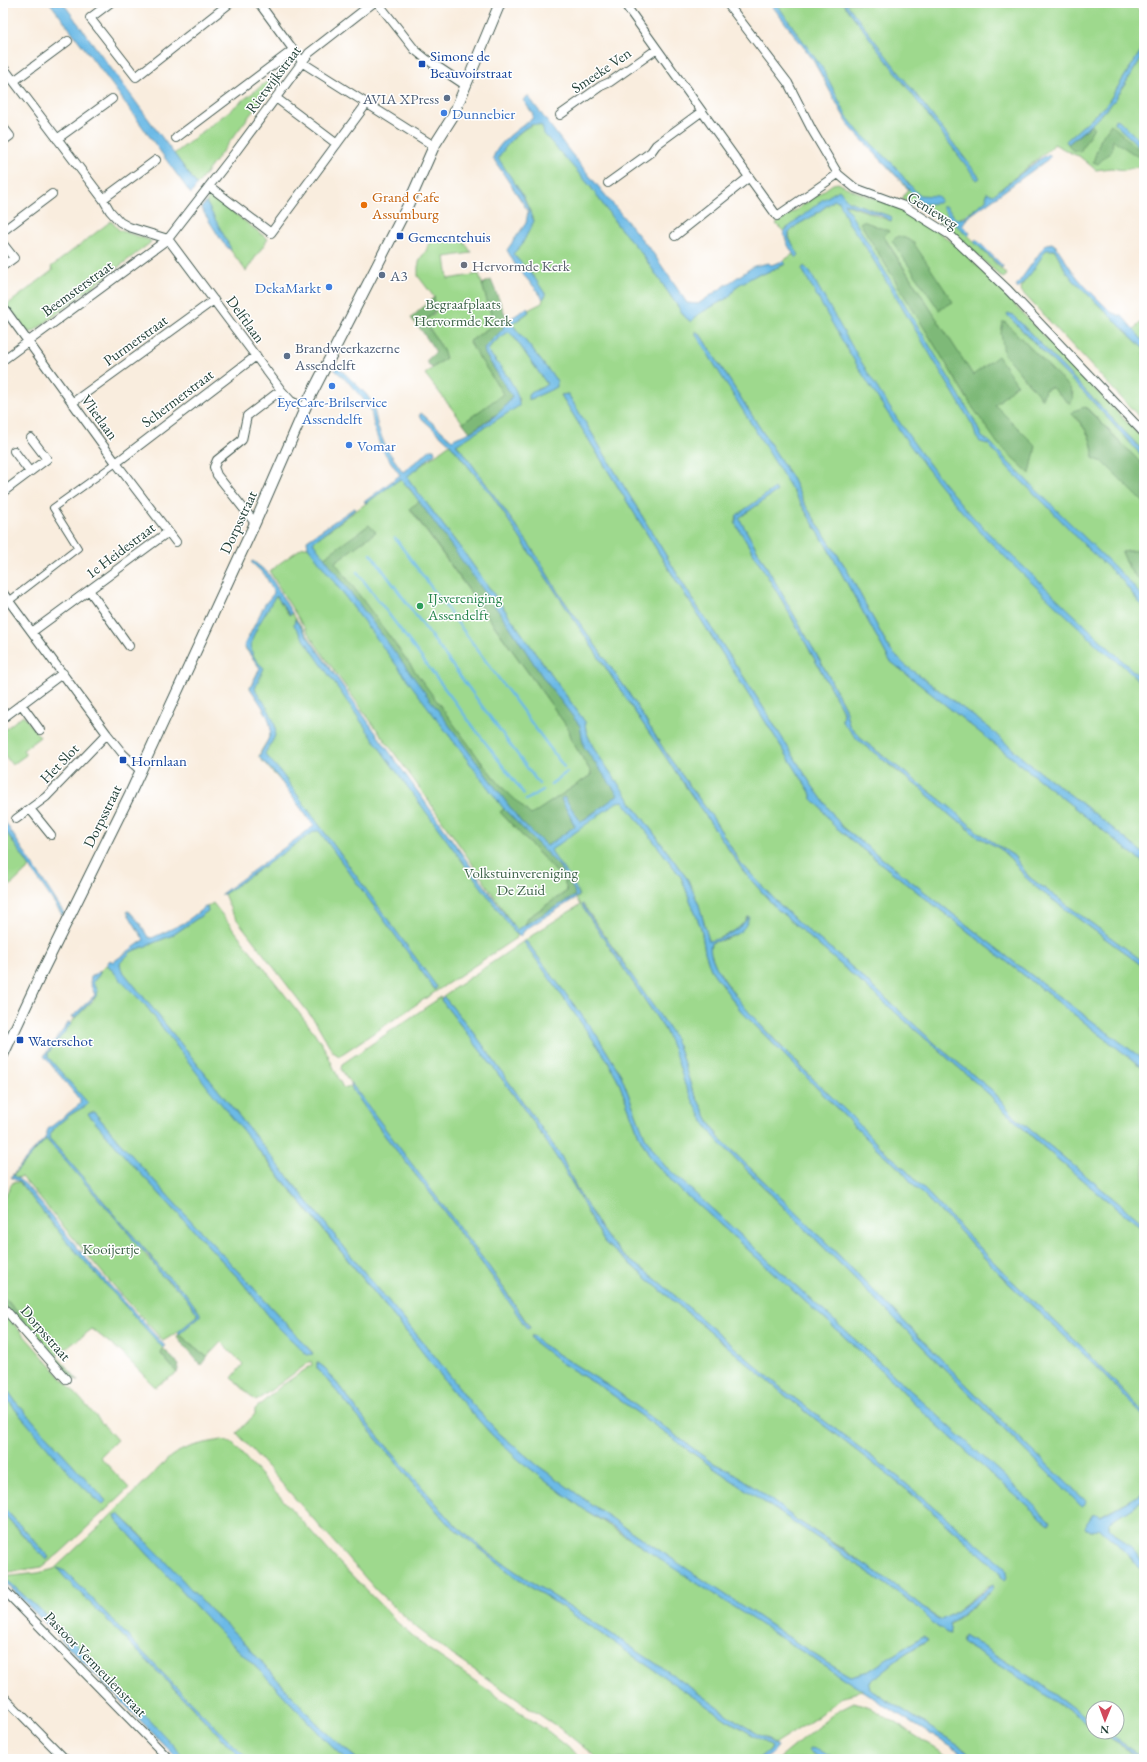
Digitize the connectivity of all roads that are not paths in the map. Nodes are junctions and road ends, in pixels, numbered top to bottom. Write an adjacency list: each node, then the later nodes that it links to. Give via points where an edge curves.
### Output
1 (110, 3): 2 (street, via 90,18 136,77)
2 (230, 3)
3 (259, 3): 11 (street)
4 (373, 3): 12 (street, Rietwijkstraat, via 309,53)
5 (378, 3): 15 (street, via 416,50)
6 (500, 3): 15 (street, Dorpsstraat)
7 (624, 3): 10 (street)
8 (727, 3): 28 (street, Genieweg, via 788,83)
9 (68, 41): 14 (street)
10 (656, 49): 19 (street); 20 (street, Smeeke Ven)
11 (293, 50): 12 (street); 22 (street, Rietwijkstraat)
12 (303, 63): 16 (street, Rietwijkstraat); 18 (street)
13 (3, 67): 14 (street)
14 (14, 81): 23 (street)
15 (465, 85): 26 (street, Dorpsstraat, via 453,116)
16 (276, 98): 25 (street); 31 (street, Rietwijkstraat)
17 (112, 99): 23 (street)
18 (367, 103): 25 (street); 26 (street)
19 (701, 112): 29 (street); 30 (street)
20 (560, 115)
21 (3, 127): 24 (street, via 10,136)
22 (176, 138)
23 (57, 140): 33 (street)
24 (3, 141)
25 (337, 144): 31 (street, via 271,233)
26 (434, 146): 46 (street, Dorpsstraat, via 407,207)
27 (156, 160): 33 (street)
28 (838, 174): 29 (street, via 777,216); 47 (street, Genieweg, via 855,188 904,206 950,235 1008,290)
29 (748, 178): 35 (street)
30 (608, 183)
31 (209, 186): 36 (street)
32 (52, 194): 34 (street)
33 (103, 199): 36 (street, via 120,222)
34 (3, 231)
35 (675, 236)
36 (168, 239): 39 (street, Delftlaan); 41 (street, Beemsterstraat)
37 (3, 244): 38 (street, via 14,258)
38 (3, 266)
39 (214, 300): 42 (street, Delftlaan); 45 (street, Purmerstraat)
40 (3, 307): 41 (street, Vlietlaan)
41 (27, 342): 43 (street, Beemsterstraat); 45 (street, Vlietlaan)
42 (256, 356): 44 (street, Delftlaan); 50 (street, Schermerstraat)
43 (3, 360)
44 (281, 390): 46 (street, Delftlaan, via 291,401); 53 (street, via 247,416 242,440 217,460 214,467 217,475)
45 (72, 403): 50 (street, Vlietlaan)
46 (306, 408): 53 (street, Dorpsstraat)
47 (1144, 433)
48 (31, 438): 51 (street, via 47,459)
49 (14, 451): 51 (street)
50 (116, 463): 54 (street, Vlietlaan); 58 (street, via 53,508 78,548)
51 (30, 472): 52 (street)
52 (3, 492)
53 (255, 523): 66 (street, Dorpsstraat)
54 (168, 532): 55 (street, Vlietlaan); 56 (street, 1e Heidestraat)
55 (176, 542)
56 (89, 590): 59 (street, 1e Heidestraat); 60 (street, 1e Heidestraat)
57 (3, 594): 58 (street)
58 (9, 600): 59 (street)
59 (32, 632): 61 (street)
60 (129, 646)
61 (63, 674): 62 (street); 65 (street)
62 (21, 704): 63 (street); 64 (street)
63 (3, 718)
64 (40, 730)
65 (107, 734): 66 (street); 67 (street, Het Slot, via 46,797)
66 (141, 771): 70 (street, Dorpsstraat)
67 (30, 809): 68 (street, Het Slot); 69 (street)
68 (16, 819)
69 (51, 835)
70 (3, 1055)
71 (3, 1307): 72 (street, Dorpsstraat)
72 (66, 1379)
73 (3, 1589): 76 (street, Pastoor Vermeulenstraat)
74 (3, 1696): 75 (street)
75 (64, 1759)
76 (169, 1759)

